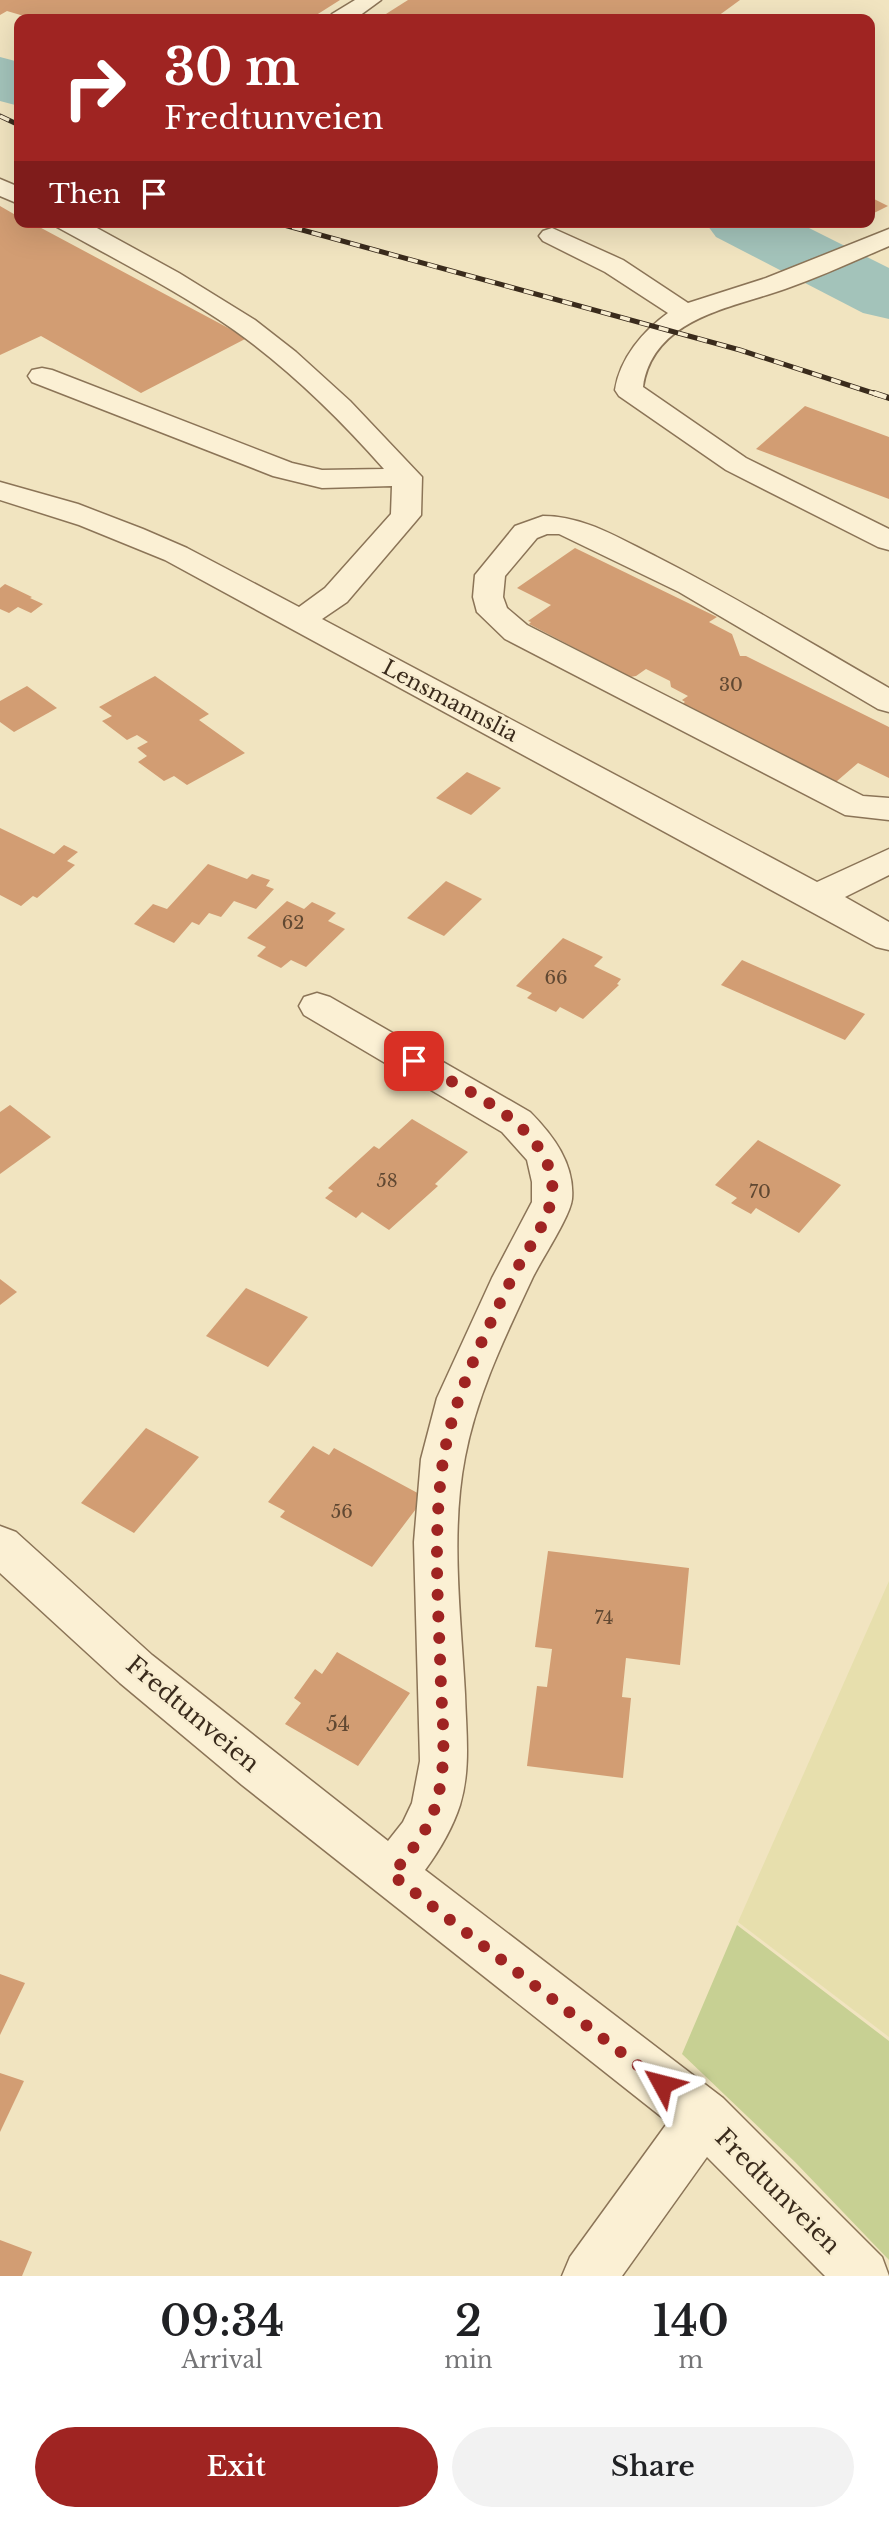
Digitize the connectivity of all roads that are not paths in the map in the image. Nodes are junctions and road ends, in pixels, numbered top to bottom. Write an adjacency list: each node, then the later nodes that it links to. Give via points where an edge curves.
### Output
1 (370, 0): 2 (street)
2 (348, 14)
3 (77, 228): 8 (street, via 176,282 267,342 375,441)
4 (552, 236): 6 (street, via 614,266)
5 (889, 237): 6 (street, via 777,284)
6 (686, 313): 10 (street, via 652,343 629,380 629,390 736,464)
7 (42, 376): 8 (street, via 283,470 322,479)
8 (407, 477): 11 (street, via 406,514 336,596)
9 (0, 491): 11 (street, Lensmannslia, via 114,527 176,554)
10 (889, 541)
11 (299, 621): 15 (street, Lensmannslia)
12 (889, 702): 13 (street, via 690,586 579,530 543,525 526,532 490,575 492,612 516,632 857,807)
13 (889, 809)
14 (889, 861): 15 (street)
15 (817, 897): 16 (street, Lensmannslia)
16 (889, 938)
17 (317, 1006): 19 (street, via 516,1122 546,1159 552,1182 552,1202 458,1398 443,1459 436,1542 444,1761 436,1805 420,1838)
18 (0, 1545): 19 (street, Fredtunveien, via 136,1668)
19 (392, 1875): 20 (street, Fredtunveien)
20 (704, 2117): 21 (street); 22 (street, Fredtunveien)
21 (589, 2276)
22 (863, 2276)

